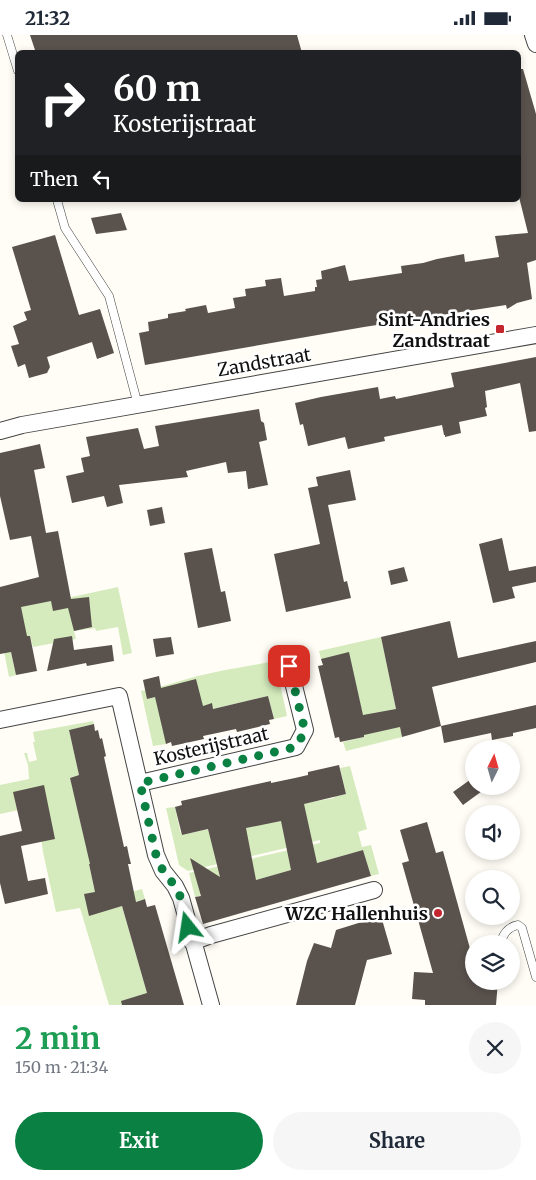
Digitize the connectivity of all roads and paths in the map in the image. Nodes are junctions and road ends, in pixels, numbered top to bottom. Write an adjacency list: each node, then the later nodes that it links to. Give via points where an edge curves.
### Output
1 (7, 35): 4 (lane)
2 (533, 35): 3 (street)
3 (536, 45)
4 (15, 61)
5 (58, 202): 7 (lane, via 65,228 109,296)
6 (536, 335): 7 (street, Zandstraat)
7 (138, 405): 8 (street, Zandstraat)
8 (0, 431)
9 (289, 666): 11 (street, Kosterijstraat, via 305,731 296,747)
10 (0, 720): 11 (street, Kosterijstraat, via 120,696)
11 (140, 783): 14 (street, Kosterijstraat, via 156,855 181,898)
12 (374, 890): 14 (street)
13 (503, 935): 15 (lane, via 513,926 522,928)
14 (192, 942): 16 (street, Kosterijstraat)
15 (536, 977)
16 (211, 1005)

